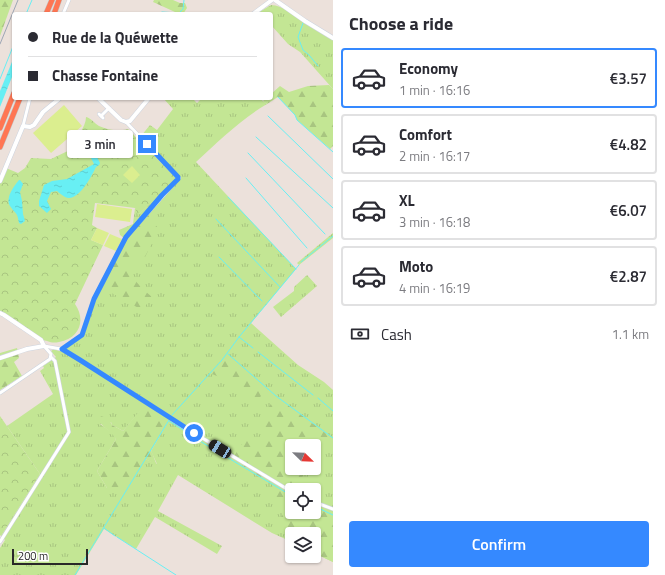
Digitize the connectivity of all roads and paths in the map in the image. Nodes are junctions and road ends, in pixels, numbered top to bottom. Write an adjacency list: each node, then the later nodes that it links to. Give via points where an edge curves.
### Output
1 (52, 0): 5 (highway)
2 (59, 0): 6 (highway)
3 (69, 0): 7 (street)
4 (274, 0): 8 (street); 9 (street)
5 (47, 12)
6 (55, 12)
7 (65, 12)
8 (256, 12)
9 (333, 38)
10 (12, 98): 20 (highway)
11 (19, 100): 21 (highway)
12 (30, 100): 19 (street)
13 (58, 100): 19 (street, via 43,112 34,125)
14 (100, 100): 16 (street)
15 (147, 100): 18 (street, via 130,121)
16 (109, 108): 17 (street); 18 (street)
17 (101, 116)
18 (126, 122): 25 (street, via 178,179 126,237 94,299 82,335)
19 (23, 126): 22 (street)
20 (0, 128)
21 (0, 147)
22 (0, 181)
23 (0, 313): 24 (street, via 41,340)
24 (44, 346): 25 (street); 26 (street); 27 (street)
25 (62, 349): 29 (street)
26 (51, 357): 28 (street); 32 (street, via 55,361 69,432)
27 (0, 358)
28 (0, 393)
29 (285, 488)
30 (321, 505): 31 (street)
31 (333, 509)
32 (0, 542)

